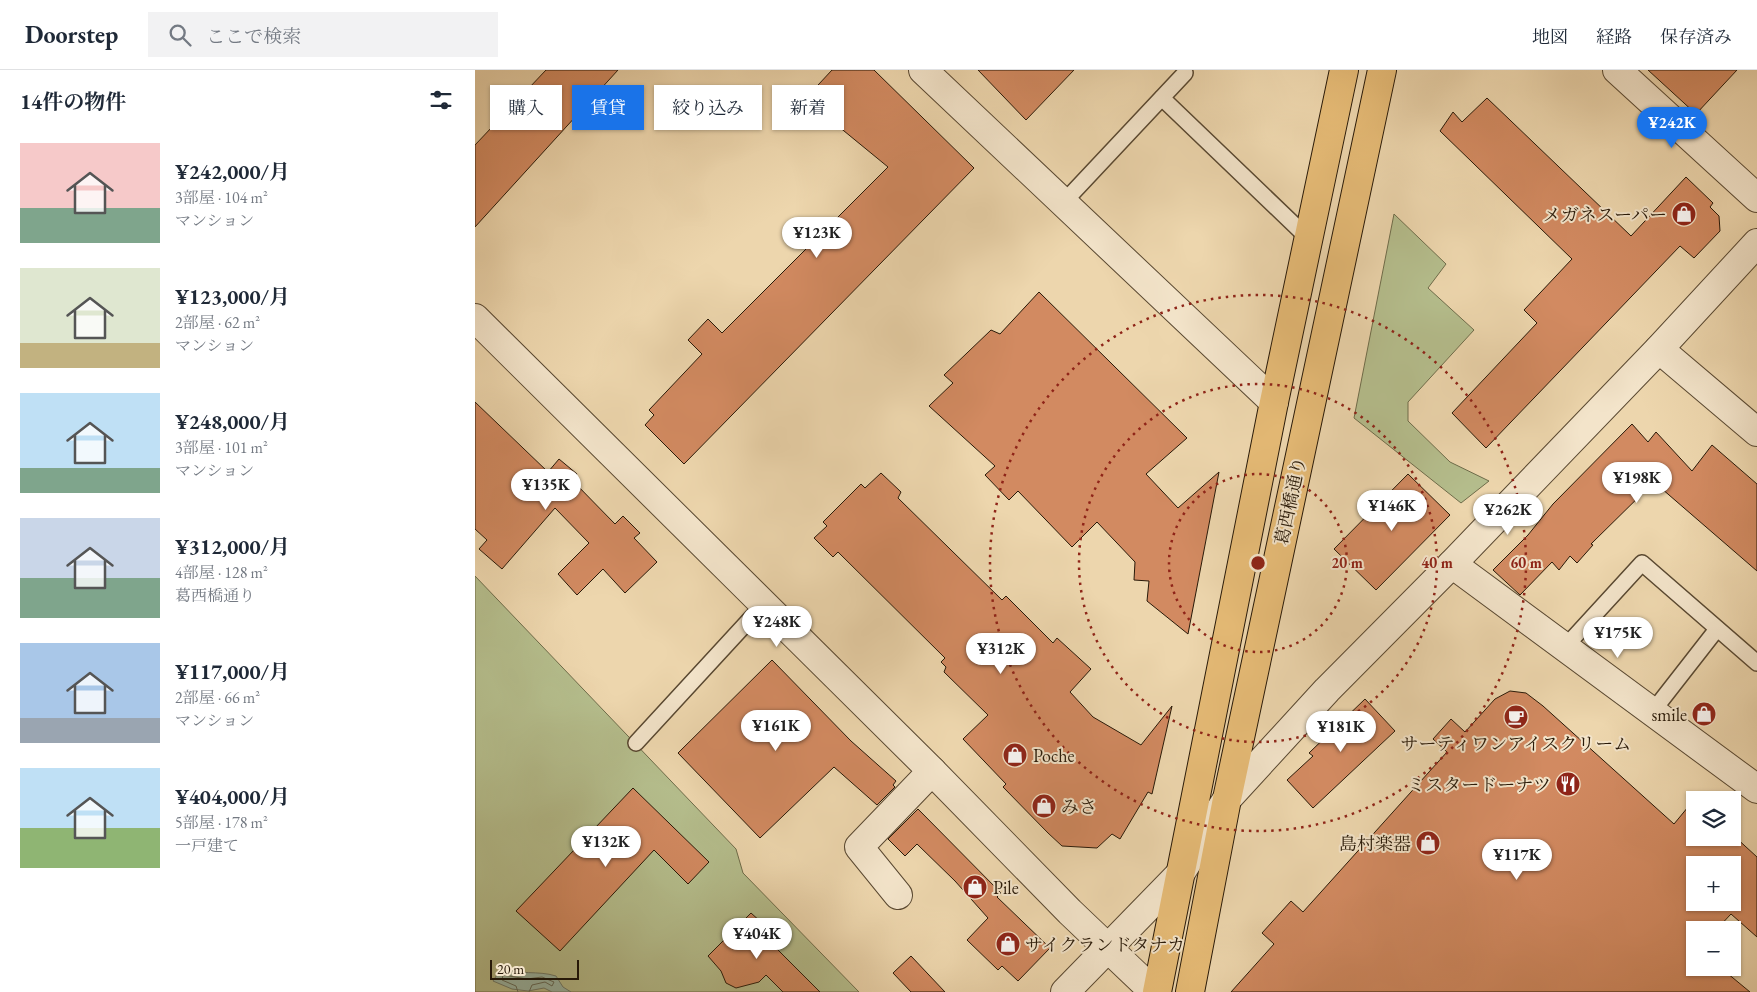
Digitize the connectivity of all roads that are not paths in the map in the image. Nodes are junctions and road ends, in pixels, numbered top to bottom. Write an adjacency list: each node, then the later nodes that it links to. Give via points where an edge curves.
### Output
1 (923, 70): 8 (street)
2 (1343, 70): 9 (main road, 葛西橋通り)
3 (1382, 70): 24 (main road, 葛西橋通り)
4 (1617, 70): 7 (street)
5 (1185, 73): 6 (lane)
6 (1162, 98): 8 (lane); 9 (lane)
7 (1757, 198)
8 (1063, 203): 13 (street)
9 (1309, 239): 13 (main road, 葛西橋通り)
10 (1757, 243): 12 (street)
11 (475, 318): 16 (street)
12 (1659, 349): 14 (street); 15 (street)
13 (1274, 402): 25 (main road, 葛西橋通り)
14 (1757, 432)
15 (1452, 564): 18 (street); 24 (street, via 1327,690)
16 (763, 605): 21 (lane); 22 (street)
17 (1717, 629): 18 (lane, via 1642,563); 19 (lane); 20 (lane)
18 (1565, 647): 20 (street)
19 (1757, 663)
20 (1653, 711): 23 (street)
21 (636, 743)
22 (931, 771): 26 (street, via 859,847); 27 (street)
23 (1757, 789)
24 (1227, 799): 25 (street); 30 (main road, 葛西橋通り)
25 (1180, 874): 27 (street); 29 (main road, 葛西橋通り)
26 (898, 896)
27 (1109, 948): 28 (street); 29 (street)
28 (1065, 992)
29 (1156, 992)
30 (1190, 992)

